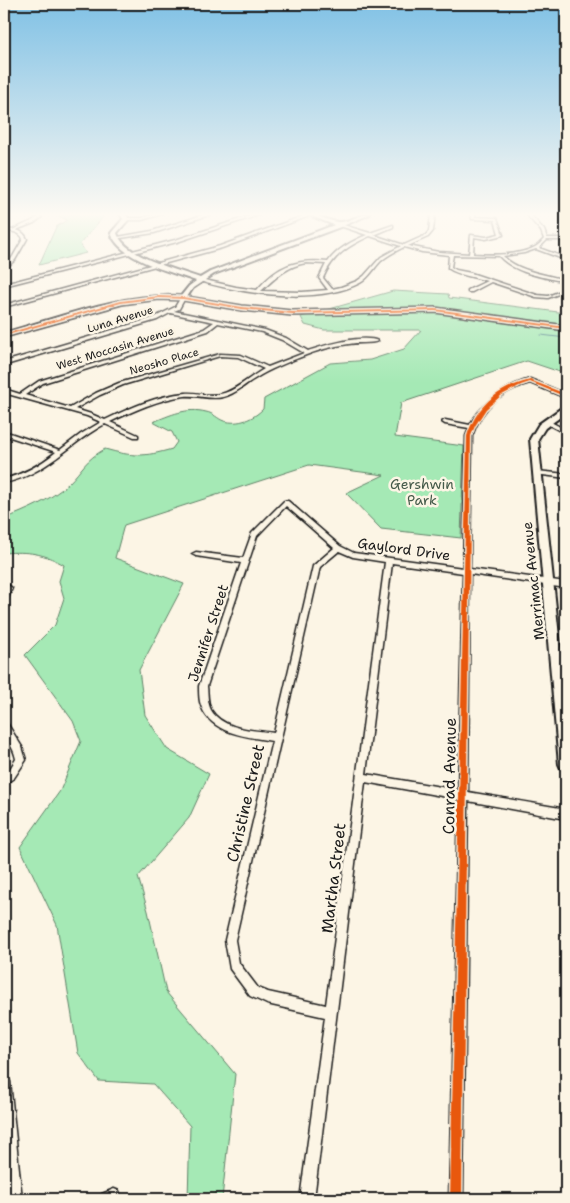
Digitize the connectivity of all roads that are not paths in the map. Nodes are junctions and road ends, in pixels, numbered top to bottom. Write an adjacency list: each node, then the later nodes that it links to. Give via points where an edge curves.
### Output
1 (64, 270): 13 (street)
2 (139, 270): 19 (street)
3 (172, 270): 10 (street)
4 (220, 270): 10 (street, Luna Avenue)
5 (281, 270): 14 (street)
6 (325, 270): 15 (street, via 321,278)
7 (372, 270): 15 (street, via 361,280)
8 (453, 270): 11 (street)
9 (526, 270): 12 (street)
10 (200, 280): 14 (street); 18 (street, Luna Avenue)
11 (491, 281): 16 (street, via 542,297); 17 (street)
12 (566, 281)
13 (4, 285)
14 (259, 290): 15 (street, via 289,294)
15 (331, 290)
16 (566, 290)
17 (470, 291)
18 (184, 297): 20 (street, Luna Avenue); 22 (street, via 292,313 435,310); 23 (street, via 166,294 124,298); 24 (street, via 128,301)
19 (4, 306)
20 (170, 312): 21 (street); 27 (street, Luna Avenue)
21 (217, 322): 26 (street, via 271,333); 30 (street, West Moccasin Avenue, via 206,330 55,377 33,386)
22 (566, 326)
23 (4, 331)
24 (4, 335)
25 (376, 341): 26 (street, via 349,343)
26 (308, 353): 28 (street)
27 (4, 364)
28 (267, 369): 33 (street, Neosho Place, via 240,356 220,355 121,384); 34 (street, via 224,395 175,396)
29 (4, 391): 30 (street)
30 (20, 396): 33 (street)
31 (566, 396): 37 (street, Conrad Avenue, via 538,383 527,382 491,401)
32 (566, 409): 36 (street, Merrimac Avenue)
33 (70, 410): 34 (street)
34 (105, 422): 40 (street); 41 (street)
35 (445, 422): 37 (street)
36 (547, 422): 38 (street); 42 (street, Merrimac Avenue, via 534,439)
37 (471, 427): 50 (street, Conrad Avenue)
38 (566, 432)
39 (4, 433): 41 (street)
40 (136, 436)
41 (60, 452): 44 (street, via 34,471)
42 (537, 473): 43 (street); 51 (street, Merrimac Avenue)
43 (566, 476)
44 (4, 481)
45 (286, 502): 46 (street, Gaylord Drive); 49 (street, Jennifer Street, via 254,535)
46 (338, 548): 48 (street, Gaylord Drive, via 353,556); 56 (street, Christine Street, via 317,566)
47 (196, 554): 49 (street)
48 (389, 560): 50 (street, Gaylord Drive); 58 (street, Martha Street)
49 (245, 561): 56 (street, Jennifer Street, via 203,686 202,699 209,715 222,726)
50 (466, 571): 51 (street, Gaylord Drive); 60 (street, Conrad Avenue)
51 (548, 582): 52 (street, Gaylord Drive); 57 (street, Merrimac Avenue)
52 (566, 585)
53 (8, 588): 54 (street)
54 (4, 598)
55 (4, 726): 59 (street, via 19,750 21,760)
56 (276, 737): 62 (street, Christine Street, via 230,940 234,965 254,992)
57 (566, 764)
58 (361, 777): 60 (street); 62 (street, Martha Street)
59 (4, 780)
60 (462, 796): 61 (street); 66 (street, Conrad Avenue)
61 (566, 814)
62 (330, 1012): 65 (street, Martha Street)
63 (4, 1082): 64 (street)
64 (15, 1199)
65 (307, 1199)
66 (456, 1199)

